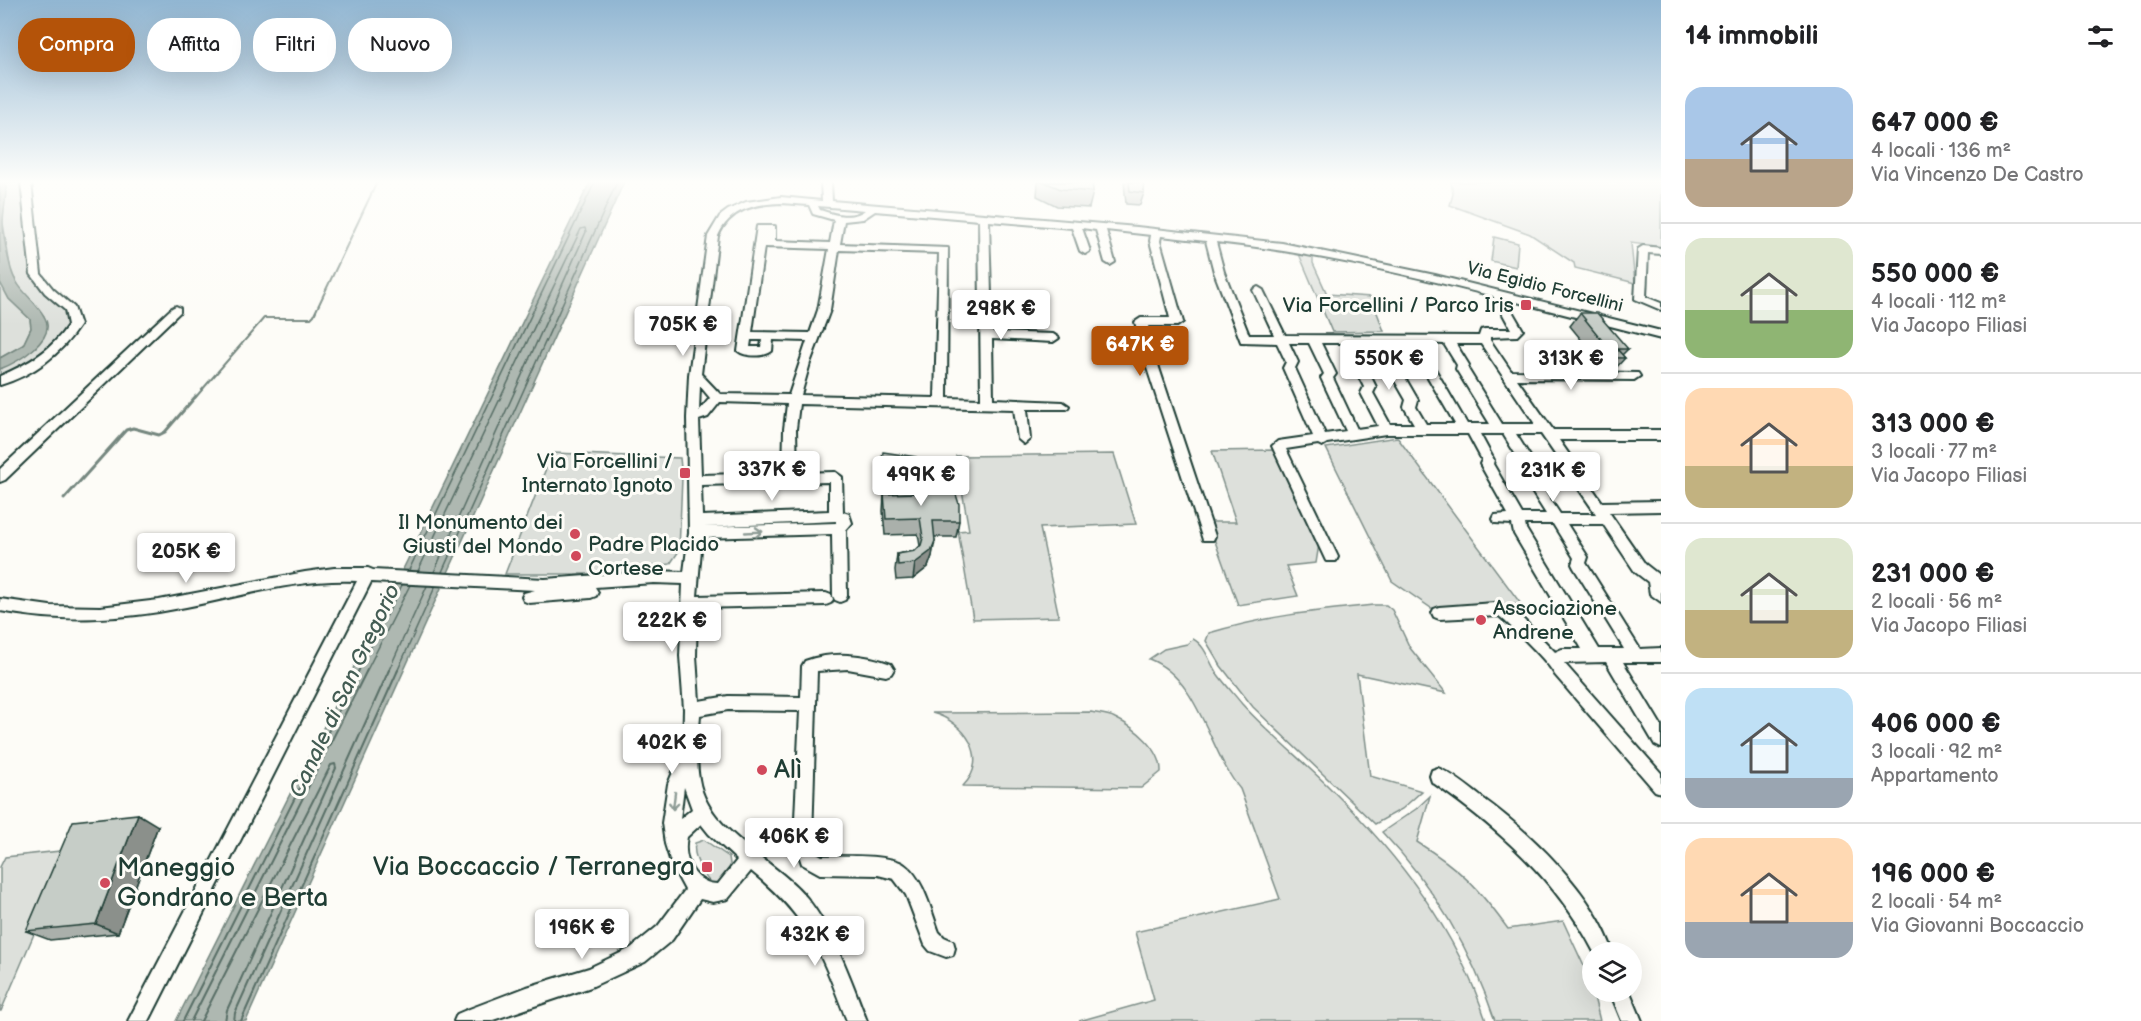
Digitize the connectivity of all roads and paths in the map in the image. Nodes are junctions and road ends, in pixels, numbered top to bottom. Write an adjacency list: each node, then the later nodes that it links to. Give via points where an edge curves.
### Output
1 (31, 230): 32 (street, via 36,274 70,309 74,325 63,344 30,369)
2 (716, 230): 29 (street, Via Egidio Forcellini)
3 (837, 230): 10 (street)
4 (984, 230): 18 (street)
5 (1078, 230): 11 (street)
6 (1101, 230): 13 (street)
7 (1130, 230): 8 (street, Via Egidio Forcellini)
8 (1156, 232): 9 (street, Via Egidio Forcellini); 60 (street, via 1155,241 1177,322 1141,322)
9 (1210, 237): 15 (street, Via Egidio Forcellini, via 1304,250); 22 (street, via 1245,339)
10 (834, 246): 20 (street, via 824,310); 20 (street, via 764,244 744,351 766,351 768,336); 35 (street, via 944,250)
11 (1085, 251)
12 (1661, 251): 16 (street, via 1643,249 1641,299)
13 (1110, 262)
14 (1258, 290): 22 (street)
15 (1498, 293): 19 (street, Via Egidio Forcellini); 28 (street, via 1517,330 1485,333)
16 (1661, 307)
17 (176, 310): 50 (street)
18 (986, 335): 21 (street); 36 (street)
19 (1661, 335)
20 (815, 337): 34 (street)
21 (1053, 338)
22 (1281, 339): 23 (street); 48 (street, via 1292,362 1289,368)
23 (1313, 339): 24 (street); 45 (street)
24 (1346, 339): 25 (street); 43 (street)
25 (1377, 340): 26 (street); 40 (street, via 1412,400 1410,407)
26 (1412, 340): 27 (street); 41 (street)
27 (1448, 340): 28 (street); 42 (street, via 1463,364 1462,369)
28 (1484, 340): 30 (street)
29 (695, 375): 33 (street); 39 (street, Via Egidio Forcellini)
30 (1509, 375): 31 (street); 44 (street)
31 (1634, 376)
32 (0, 381)
33 (717, 398): 34 (street); 39 (street, via 704,414)
34 (794, 399): 35 (street); 49 (street)
35 (941, 402): 36 (street)
36 (987, 404): 37 (street)
37 (1020, 405): 38 (street); 47 (street)
38 (1064, 406)
39 (693, 418): 51 (street, Via Egidio Forcellini)
40 (1422, 428): 41 (street); 43 (street)
41 (1467, 428): 42 (street); 55 (street)
42 (1502, 428): 44 (street); 56 (street, via 1536,477 1532,481)
43 (1386, 429): 45 (street)
44 (1547, 432): 46 (street); 52 (street)
45 (1353, 434): 48 (street)
46 (1661, 435)
47 (1024, 439)
48 (1322, 441): 61 (street, via 1278,447)
49 (790, 474)
50 (0, 477)
51 (695, 480): 58 (street, via 835,477); 59 (street, Via Egidio Forcellini)
52 (1598, 507): 53 (street); 57 (street)
53 (1661, 507)
54 (1500, 519): 55 (street)
55 (1518, 519): 56 (street); 70 (street, via 1519,530)
56 (1556, 519): 57 (street); 71 (street)
57 (1606, 519): 65 (street, via 1640,568)
58 (838, 522): 59 (street); 67 (street, via 833,598)
59 (696, 527): 64 (street, Via Egidio Forcellini)
60 (1208, 536)
61 (1330, 557)
62 (372, 575): 63 (street, via 545,585); 68 (street, via 307,576 119,611 70,613); 88 (street)
63 (645, 578): 64 (street); 66 (street, via 645,585 635,588)
64 (690, 578): 67 (street, Via Egidio Forcellini)
65 (1659, 586)
66 (529, 597)
67 (690, 603): 76 (street, Via Egidio Forcellini, via 688,684)
68 (0, 605)
69 (1439, 613): 73 (street, via 1502,610)
70 (1602, 655): 71 (street); 73 (street, via 1562,656); 77 (street)
71 (1636, 655): 72 (street)
72 (1659, 659)
73 (1555, 660): 80 (street)
74 (886, 669): 75 (street, via 867,663 810,666)
75 (808, 704): 76 (street, via 728,704); 86 (street, via 803,840 808,858 820,865 878,866 898,871 913,889 932,938)
76 (692, 709): 78 (street, Via Egidio Forcellini)
77 (1661, 740)
78 (690, 751): 81 (street, Via Egidio Forcellini, via 692,789); 82 (street, one-way to 82, via 677,778 672,817 672,840)
79 (1438, 776): 85 (street, via 1487,810 1533,852 1579,908)
80 (1661, 785)
81 (702, 812): 82 (street, via 685,825 678,837); 83 (street)
82 (678, 854): 84 (street)
83 (749, 859): 84 (street, via 722,892); 90 (street, via 786,889 810,918 833,961)
84 (696, 889): 89 (street, via 665,933 638,955)
85 (1598, 942)
86 (946, 948)
87 (1624, 1002): 91 (street)
88 (138, 1021)
89 (464, 1021)
90 (857, 1021)
91 (1632, 1021)

